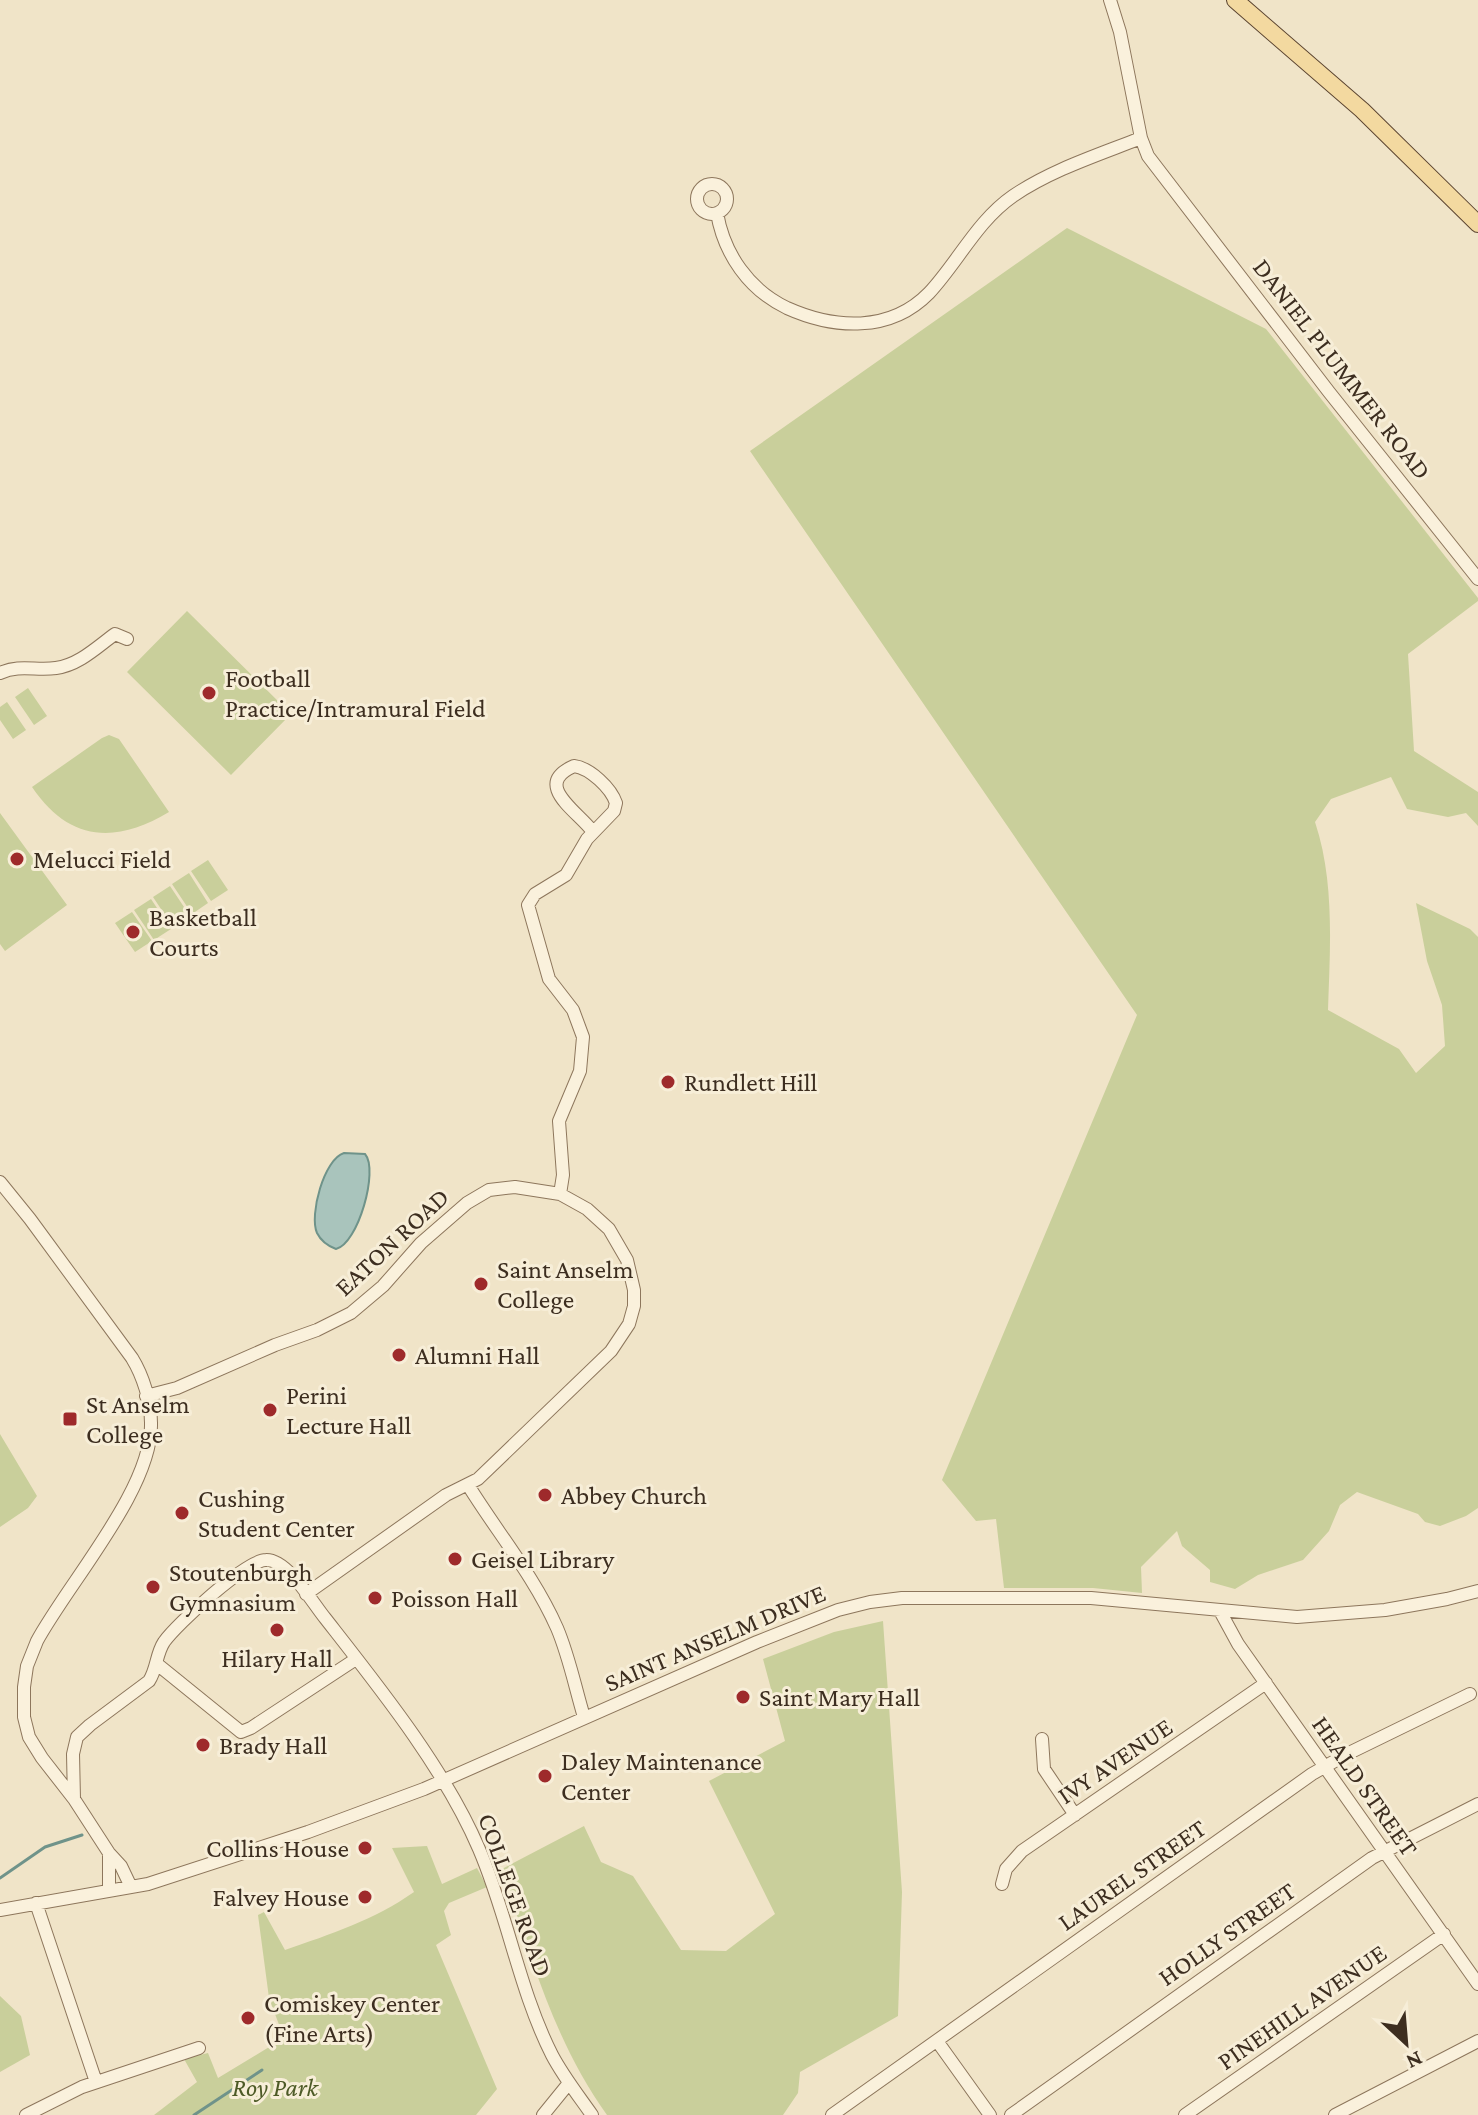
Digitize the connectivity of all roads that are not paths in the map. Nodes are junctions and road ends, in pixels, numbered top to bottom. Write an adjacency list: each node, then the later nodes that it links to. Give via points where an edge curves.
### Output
1 (1110, 0): 3 (street, DANIEL PLUMMER ROAD)
2 (1235, 0): 5 (main road, via 1362,110)
3 (1141, 138): 4 (street, via 1014,195 976,231 922,299 895,316 862,324 819,320 762,292 738,267); 6 (street, DANIEL PLUMMER ROAD, via 1148,156)
4 (717, 213)
5 (1478, 224)
6 (1478, 579)
7 (127, 639): 8 (street, via 115,634 61,667 20,667)
8 (0, 673)
9 (593, 832): 9 (street, via 614,811 615,800 585,769 574,766 561,774 557,789); 11 (street, via 566,875 535,894 528,905 549,979 573,1010 583,1037 580,1071 559,1121)
10 (0, 1182): 12 (street, via 101,1315 140,1374)
11 (560, 1194): 12 (street, EATON ROAD, via 515,1187 483,1192 421,1243 351,1313 177,1388); 13 (street, via 601,1221 623,1251 634,1290 629,1324 611,1351)
12 (146, 1396): 25 (street, via 150,1439 135,1484 50,1617 25,1676 23,1703 31,1741)
13 (468, 1485): 15 (street); 21 (street, via 553,1621)
14 (1478, 1591): 16 (street, SAINT ANSELM DRIVE, via 1425,1604 1319,1616)
15 (306, 1594): 17 (street, COLLEGE ROAD); 18 (street, COLLEGE ROAD, via 278,1562 255,1562 168,1637)
16 (1220, 1611): 19 (street, HEALD STREET); 21 (street, SAINT ANSELM DRIVE, via 1091,1598 870,1602 813,1619)
17 (356, 1659): 18 (street, via 241,1732); 24 (street, COLLEGE ROAD)
18 (157, 1664): 25 (street, COLLEGE ROAD, via 147,1683 77,1737)
19 (1266, 1683): 23 (street, HEALD STREET); 27 (street, IVY AVENUE)
20 (1470, 1694): 23 (street, LAUREL STREET)
21 (584, 1717): 24 (street, SAINT ANSELM DRIVE)
22 (1042, 1739): 27 (street, via 1044,1769)
23 (1325, 1766): 28 (street, HEALD STREET); 37 (street, LAUREL STREET)
24 (443, 1781): 31 (street, SAINT ANSELM DRIVE, via 271,1845); 41 (street, COLLEGE ROAD, via 479,1849 537,2019)
25 (74, 1799): 29 (street)
26 (1478, 1804): 28 (street, HOLLY STREET)
27 (1075, 1815): 30 (street, IVY AVENUE, via 1014,1858)
28 (1384, 1851): 35 (street, HEALD STREET); 47 (street, HOLLY STREET)
29 (109, 1853): 31 (street); 32 (street)
30 (1002, 1884)
31 (131, 1887): 32 (street, SAINT ANSELM DRIVE)
32 (109, 1891): 33 (street, SAINT ANSELM DRIVE)
33 (36, 1903): 34 (street, SAINT ANSELM DRIVE); 40 (street)
34 (0, 1910)
35 (1444, 1934): 36 (street, HEALD STREET); 48 (street, PINEHILL AVENUE)
36 (1478, 1984)
37 (937, 2041): 45 (street, LAUREL STREET); 46 (street)
38 (1478, 2041): 49 (street)
39 (199, 2048): 40 (street)
40 (96, 2082): 42 (street)
41 (569, 2083): 43 (street); 44 (street, COLLEGE ROAD)
42 (26, 2115)
43 (543, 2115)
44 (592, 2115)
45 (832, 2115)
46 (990, 2115)
47 (1011, 2115)
48 (1185, 2115)
49 (1335, 2115)

